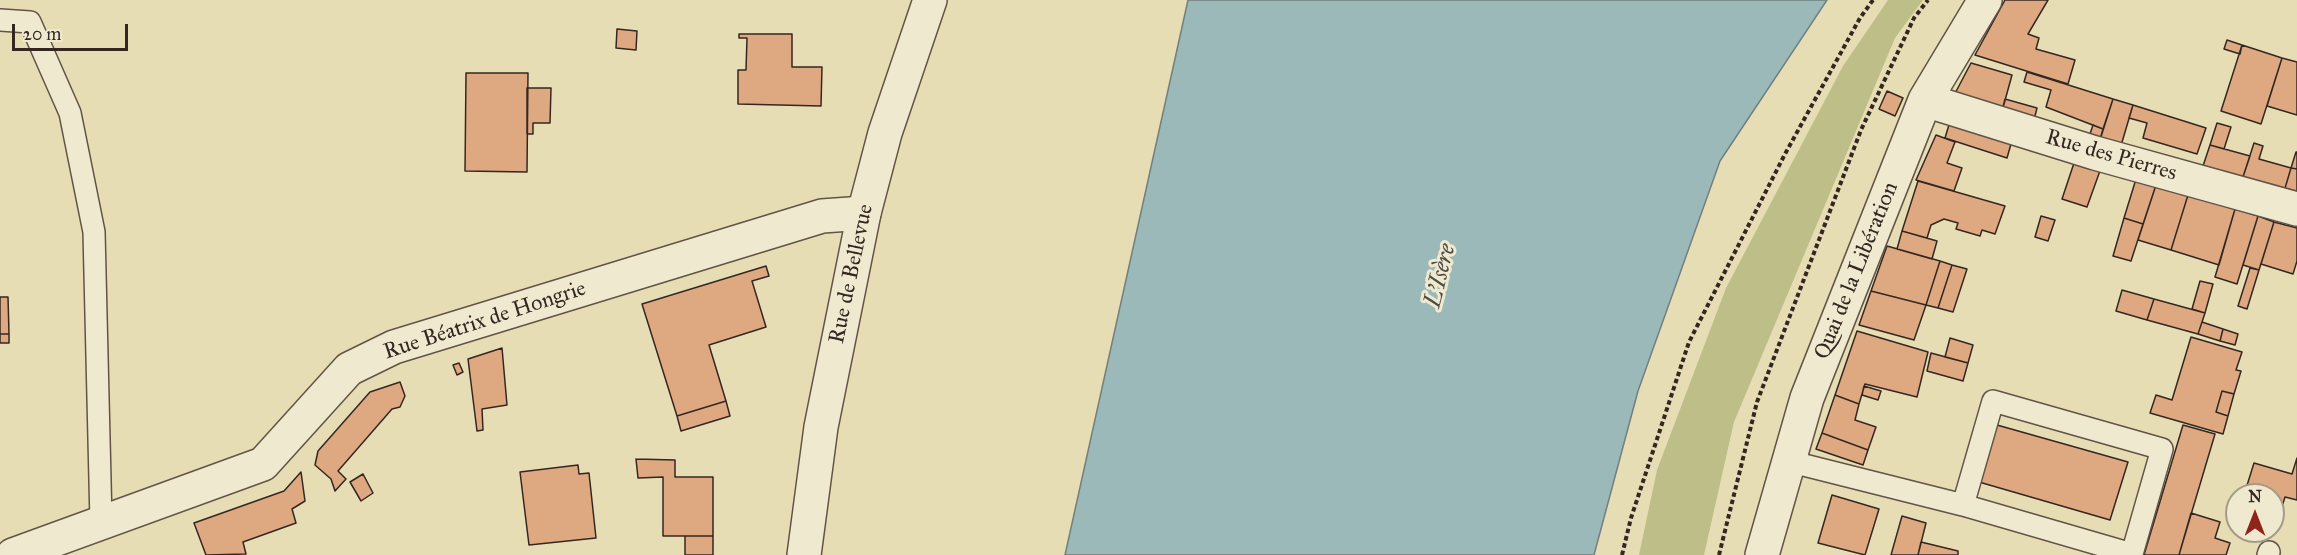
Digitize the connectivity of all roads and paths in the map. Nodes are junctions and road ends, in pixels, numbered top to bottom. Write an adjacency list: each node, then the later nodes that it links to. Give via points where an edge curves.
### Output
1 (930, 0): 8 (street, Rue de Bellevue, via 885,133)
2 (1873, 0): 14 (path, via 1785,154 1689,342)
3 (1928, 0): 15 (path, via 1914,18 1861,130 1757,402)
4 (1985, 0): 6 (street, Quai de la Libération)
5 (0, 20): 11 (lane, via 30,22 70,113 94,232)
6 (1925, 100): 7 (street, Rue des Pierres, via 2095,153); 9 (street, Quai de la Libération, via 1807,398)
7 (2297, 209)
8 (864, 213): 11 (street, Rue Béatrix de Hongrie, via 822,216 394,347 349,369 262,464); 13 (street, Rue de Bellevue, via 821,427)
9 (1788, 461): 10 (lane); 16 (street, Quai de la Libération)
10 (1963, 505): 10 (lane, via 1993,401 2162,449 2132,554)
11 (101, 522): 12 (street, Rue Béatrix de Hongrie)
12 (34, 551)
13 (804, 555)
14 (1622, 555)
15 (1719, 555)
16 (1762, 555)

